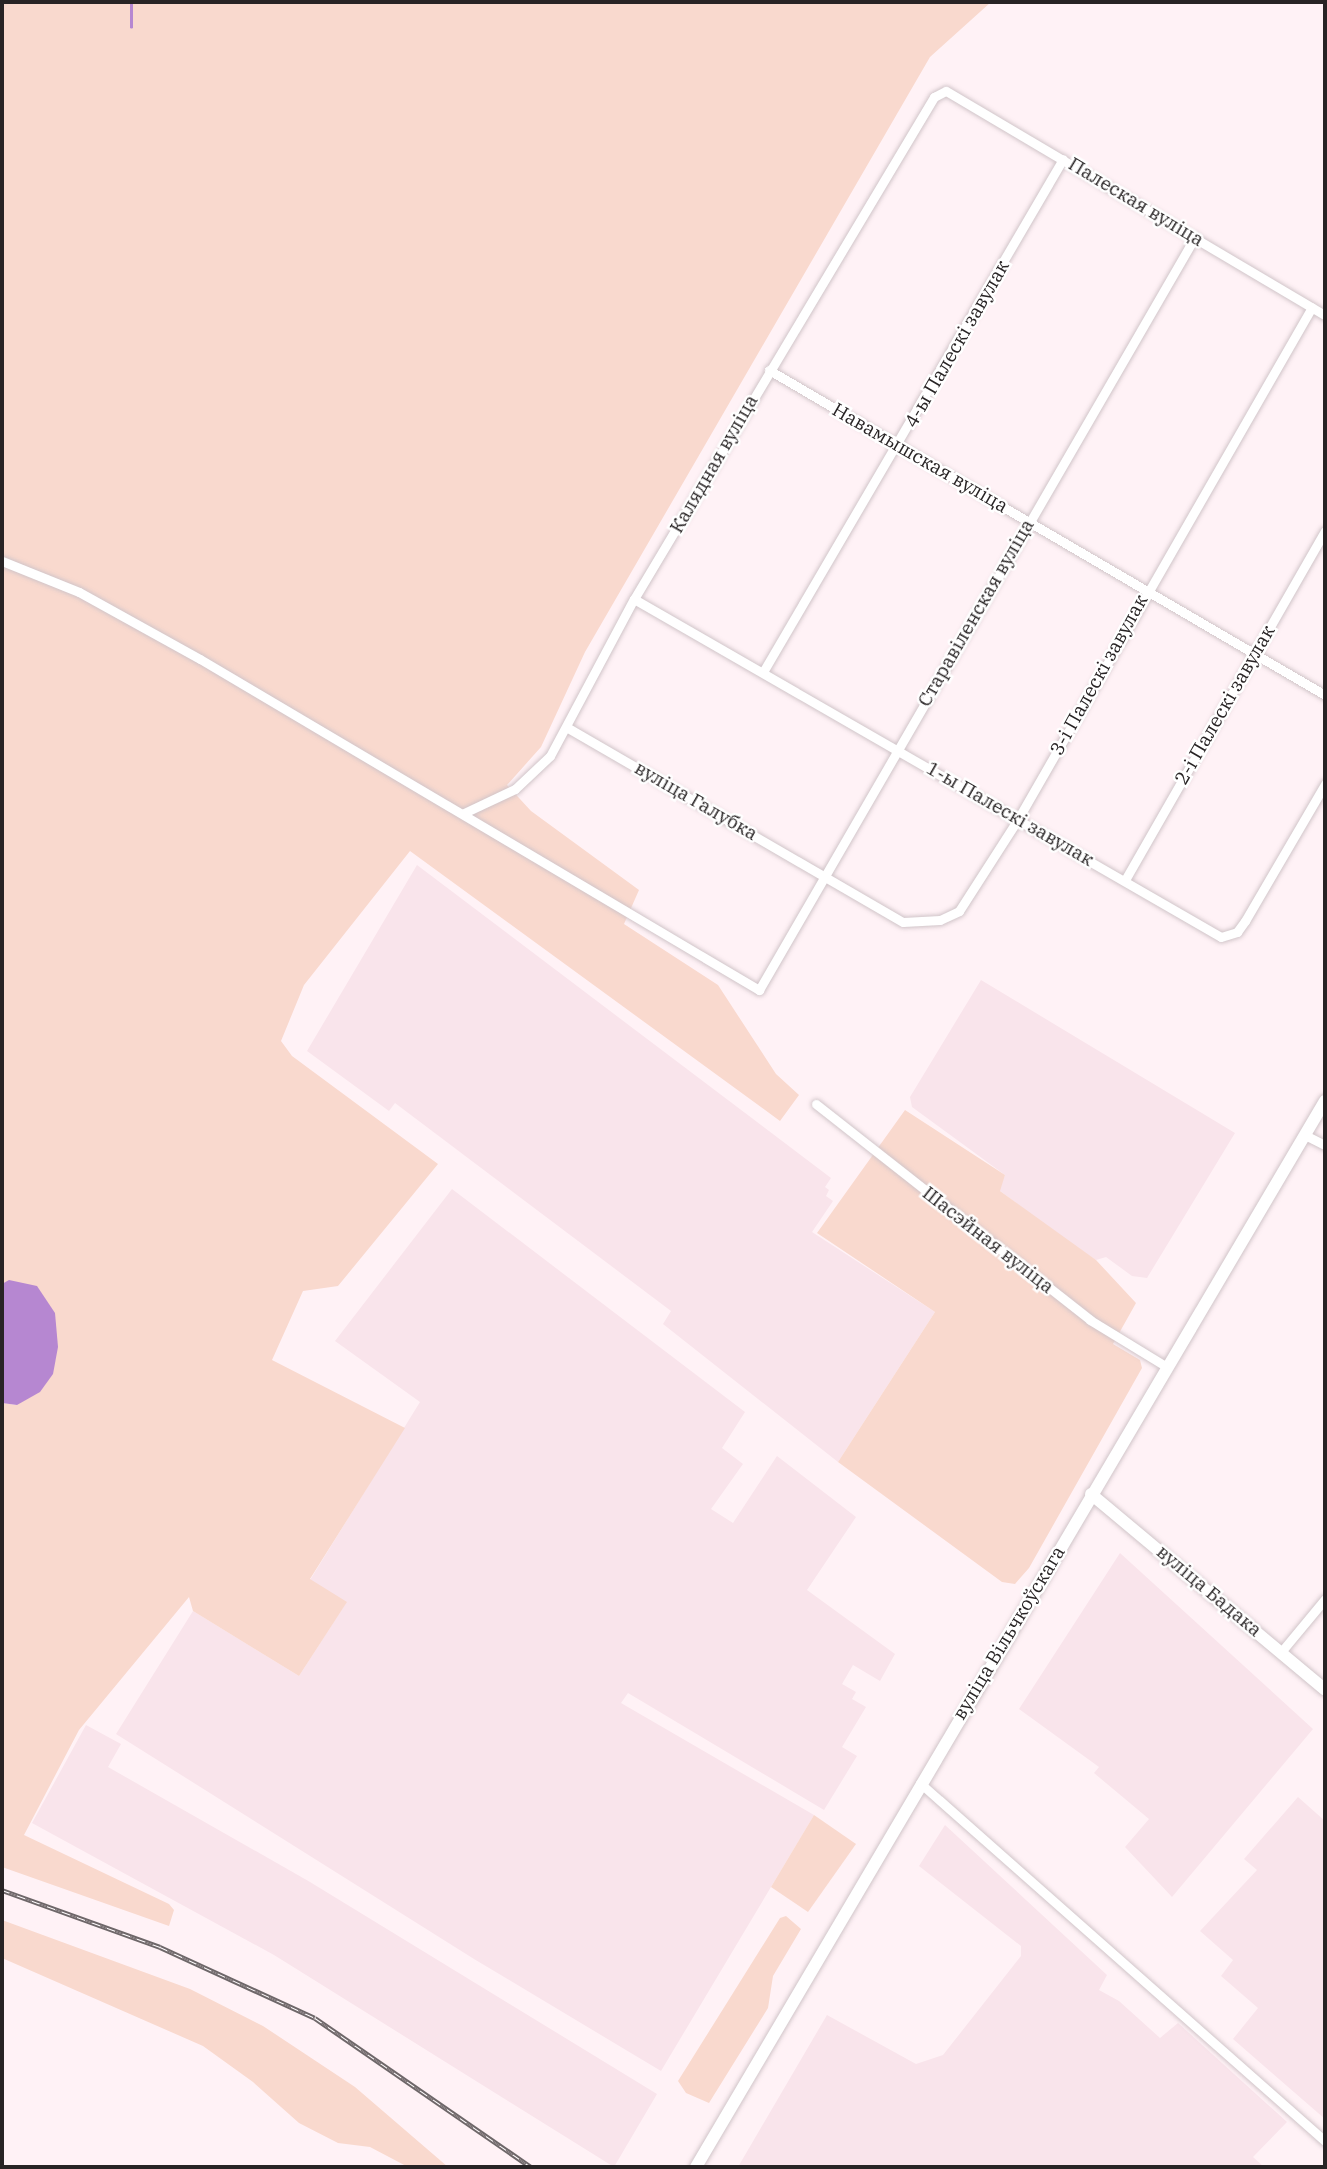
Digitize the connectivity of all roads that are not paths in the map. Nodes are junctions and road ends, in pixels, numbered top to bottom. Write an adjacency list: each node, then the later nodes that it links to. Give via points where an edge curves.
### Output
1 (946, 91): 2 (street, Палеская вуліца); 6 (street, Калядная вуліца, via 934,97)
2 (1063, 159): 3 (street, Палеская вуліца); 7 (street, 4-ы Палескі завулак)
3 (1195, 237): 4 (street, Палеская вуліца); 8 (street, Старавіленская вуліца)
4 (1312, 307): 5 (street, Палеская вуліца); 11 (street, 3-і Палескі завулак)
5 (1325, 315)
6 (769, 370): 7 (street, Навамышская вуліца); 12 (street, Калядная вуліца)
7 (899, 446): 8 (street, Навамышская вуліца); 14 (street, 4-ы Палескі завулак)
8 (1030, 521): 11 (street, Навамышская вуліца); 17 (street, Старавіленская вуліца)
9 (1325, 531): 13 (street, 2-і Палескі завулак)
10 (2, 561): 19 (street, via 79,593 200,659)
11 (1147, 590): 13 (street, Навамышская вуліца); 20 (street, 3-і Палескі завулак)
12 (635, 599): 14 (street, 1-ы Палескі завулак); 16 (street, Калядная вуліца, via 574,708)
13 (1255, 653): 15 (street, Навамышская вуліца); 22 (street, 2-і Палескі завулак)
14 (763, 672): 17 (street, 1-ы Палескі завулак)
15 (1325, 695)
16 (568, 728): 19 (street, Калядная вуліца, via 550,756 515,789); 21 (street, вуліца Галубка)
17 (897, 750): 20 (street, 1-ы Палескі завулак); 21 (street, Старавіленская вуліца)
18 (1325, 785): 22 (street, 1-ы Палескі завулак, via 1237,932 1221,937)
19 (464, 813): 21 (street, Старавіленская вуліца, via 759,990)
20 (1018, 819): 21 (street, 3-і Палескі завулак, via 976,890 959,911 940,920 903,922); 22 (street, 1-ы Палескі завулак)
21 (824, 875)
22 (1125, 880)
23 (1325, 1101): 25 (main road, вуліца Вільчкоўскага)
24 (816, 1104): 27 (street, Шасэйная вуліца, via 1090,1320)
25 (1305, 1135): 26 (street); 27 (main road, вуліца Вільчкоўскага)
26 (1325, 1145)
27 (1167, 1367): 28 (main road, вуліца Вільчкоўскага)
28 (1091, 1494): 30 (main road, вуліца Бадака); 32 (main road, вуліца Вільчкоўскага)
29 (1325, 1599): 30 (street)
30 (1281, 1652): 31 (main road, вуліца Бадака)
31 (1325, 1690)
32 (920, 1783): 33 (street); 34 (main road, вуліца Вільчкоўскага)
33 (1325, 2141)
34 (696, 2167)

